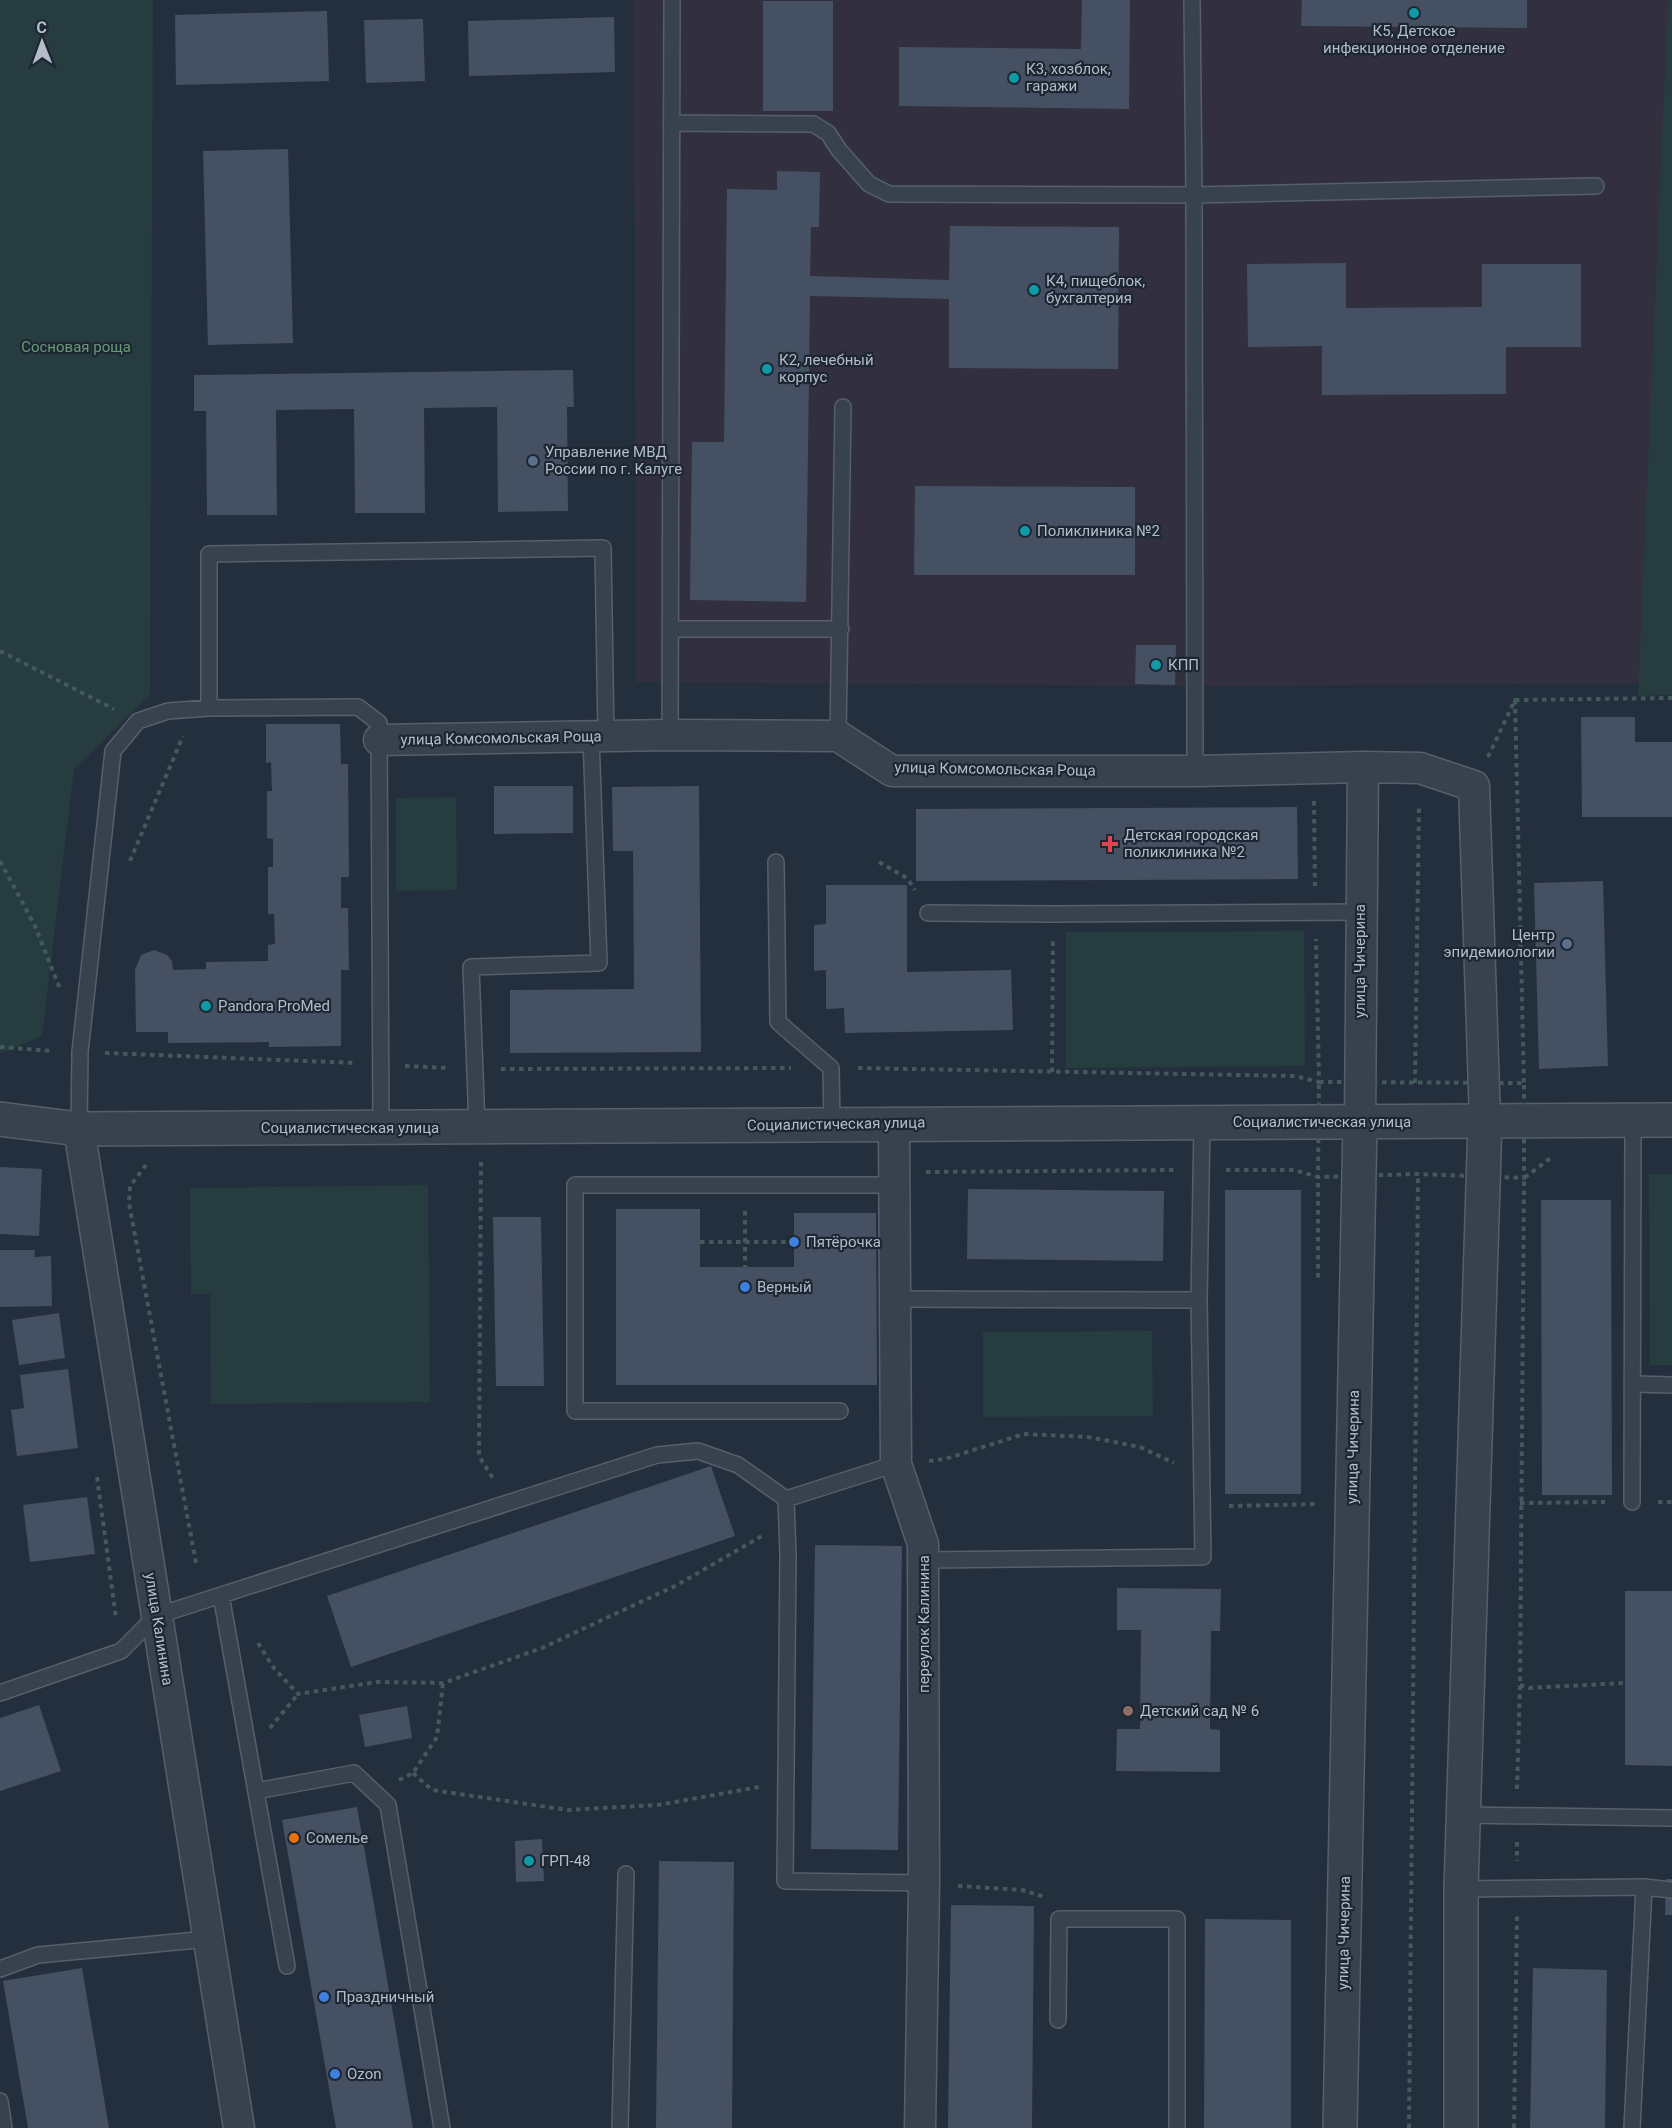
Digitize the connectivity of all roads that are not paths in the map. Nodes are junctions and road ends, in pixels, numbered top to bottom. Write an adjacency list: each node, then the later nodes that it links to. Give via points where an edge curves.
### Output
1 (672, 0): 3 (lane)
2 (1192, 0): 5 (lane)
3 (672, 123): 5 (lane, via 813,124 828,133 869,184 889,194); 7 (lane)
4 (1596, 186): 5 (lane)
5 (1194, 195): 15 (lane)
6 (843, 407): 8 (lane)
7 (671, 629): 8 (lane); 10 (lane)
8 (841, 629): 12 (lane)
9 (202, 708): 11 (lane, via 209,555 603,548); 13 (lane, via 358,707 379,723); 28 (lane, via 168,711 138,721 113,751 80,1052)
10 (670, 735): 11 (street, улица Комсомольская Роща); 12 (street, улица Комсомольская Роща)
11 (599, 736): 13 (street, улица Комсомольская Роща); 29 (lane, via 599,963 471,967)
12 (838, 736): 15 (street, улица Комсомольская Роща, via 892,771)
13 (379, 740): 27 (lane)
14 (1363, 767): 15 (street, улица Комсомольская Роща); 17 (street, улица Чичерина); 21 (street, улица Комсомольская Роща, via 1420,768 1474,786)
15 (1195, 771)
16 (776, 862): 26 (lane, via 778,1022 831,1068)
17 (1361, 912): 18 (lane); 23 (street, улица Чичерина)
18 (928, 913)
19 (0, 1119): 28 (street, Социалистическая улица)
20 (1672, 1120): 22 (street, Социалистическая улица)
21 (1485, 1121): 22 (street, Социалистическая улица); 23 (street, Социалистическая улица); 44 (street)
22 (1633, 1121): 33 (lane)
23 (1360, 1122): 24 (street, Социалистическая улица); 62 (street, улица Чичерина)
24 (1202, 1123): 25 (street, Социалистическая улица); 32 (lane)
25 (894, 1124): 26 (street, Социалистическая улица); 30 (street, переулок Калинина)
26 (832, 1125): 29 (street, Социалистическая улица)
27 (381, 1128): 28 (street, Социалистическая улица); 29 (street, Социалистическая улица)
28 (79, 1129): 41 (street, улица Калинина)
29 (479, 1141)
30 (893, 1173): 31 (street, переулок Калинина); 35 (lane, via 574,1185 574,1412)
31 (894, 1299): 32 (lane); 36 (street, переулок Калинина)
32 (1199, 1300): 39 (lane, via 1203,1557)
33 (1634, 1384): 34 (lane); 38 (lane)
34 (1672, 1385)
35 (840, 1411)
36 (896, 1464): 37 (lane); 39 (street, переулок Калинина, via 923,1544)
37 (786, 1499): 40 (lane, via 738,1465 698,1451 657,1455); 47 (lane, via 785,1881)
38 (1632, 1502)
39 (924, 1560): 47 (street, переулок Калинина)
40 (221, 1595): 41 (lane); 43 (lane)
41 (156, 1616): 42 (lane, via 121,1651); 51 (street, улица Калинина)
42 (0, 1693)
43 (256, 1791): 52 (lane); 58 (lane, via 354,1773 388,1805)
44 (1464, 1815): 45 (lane); 49 (street)
45 (1672, 1818)
46 (626, 1874): 59 (lane)
47 (924, 1882): 60 (street, переулок Калинина)
48 (1644, 1887): 49 (lane); 50 (lane); 64 (lane)
49 (1461, 1888): 63 (street)
50 (1672, 1890)
51 (208, 1939): 53 (lane, via 38,1955); 57 (street, улица Калинина)
52 (287, 1966)
53 (0, 1969)
54 (1058, 2020): 61 (lane, via 1059,1919 1177,1919)
55 (0, 2101): 56 (lane)
56 (4, 2128)
57 (239, 2128)
58 (442, 2128)
59 (620, 2128)
60 (920, 2128)
61 (1177, 2128)
62 (1340, 2128)
63 (1461, 2128)
64 (1632, 2128)

